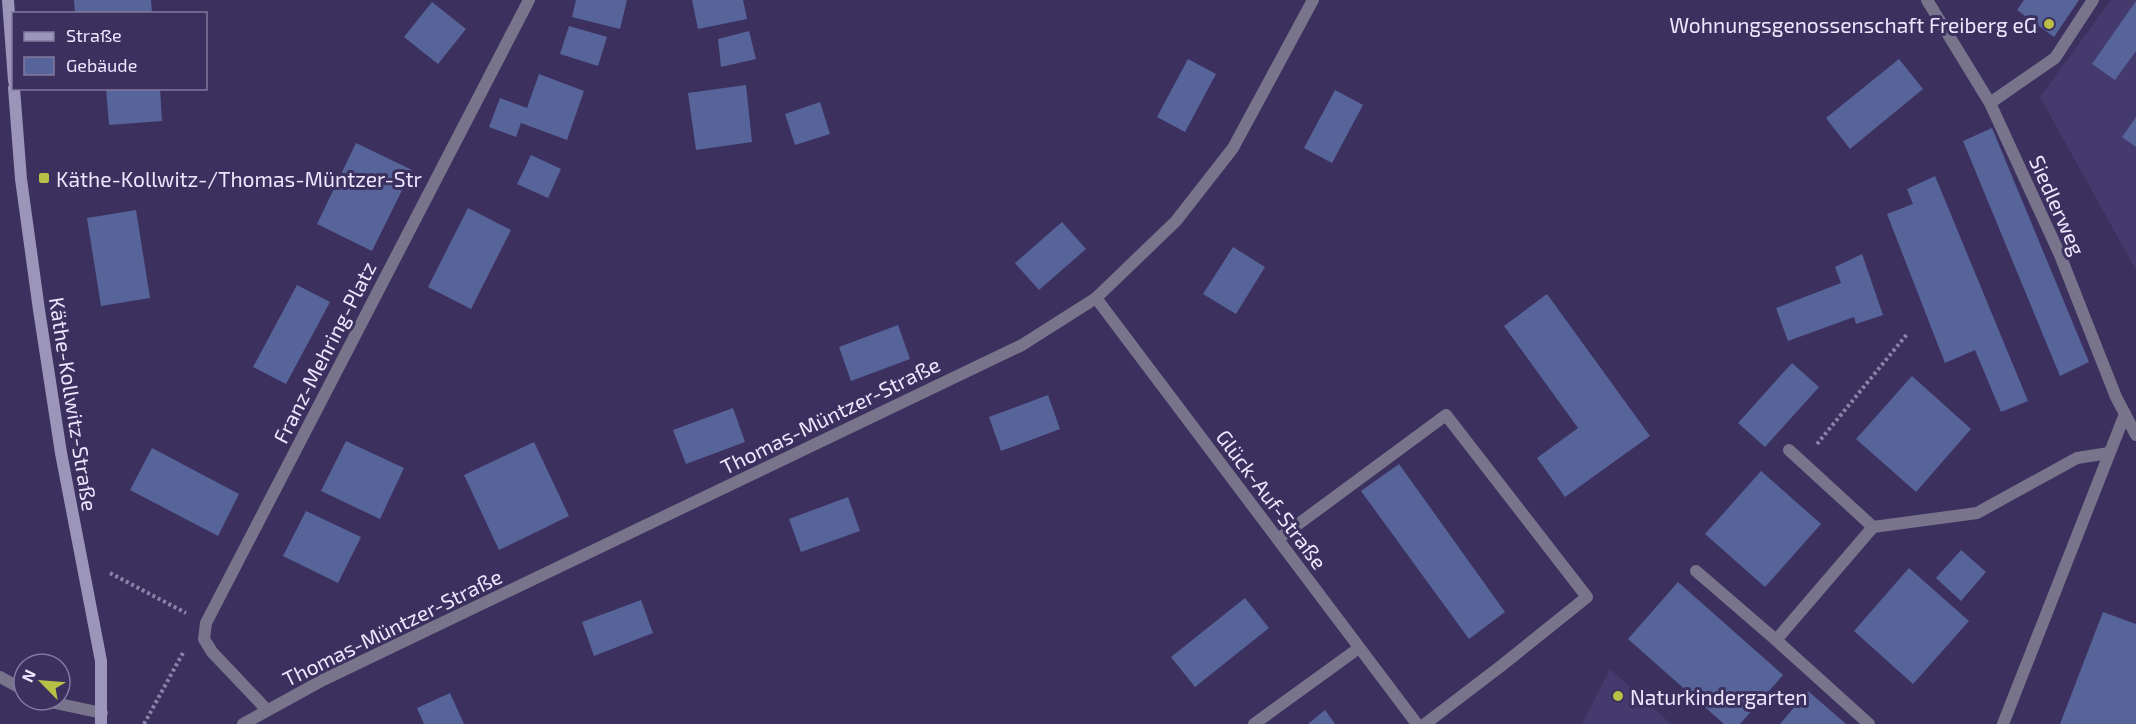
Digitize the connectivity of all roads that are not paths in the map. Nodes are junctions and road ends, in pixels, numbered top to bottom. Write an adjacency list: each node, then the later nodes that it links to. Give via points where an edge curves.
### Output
1 (8, 0): 6 (street)
2 (529, 0): 20 (street, Franz-Mehring-Platz, via 206,623 204,639 212,652)
3 (1313, 0): 9 (street, Thomas-Müntzer-Straße, via 1233,148 1176,221)
4 (1927, 0): 8 (street, Siedlerweg)
5 (2093, 0): 8 (street, via 2055,58)
6 (12, 54)
7 (14, 90): 21 (street, Käthe-Kollwitz-Straße, via 21,179 39,310 61,453 101,661)
8 (1990, 103): 10 (street, Siedlerweg)
9 (1096, 298): 15 (street, Glück-Auf-Straße); 20 (street, Thomas-Müntzer-Straße, via 1022,345 323,680)
10 (2125, 414): 11 (street, Siedlerweg); 13 (street)
11 (2136, 435)
12 (1789, 450): 14 (street)
13 (2109, 453): 14 (street, via 2076,458 1977,513); 27 (street)
14 (1873, 527): 17 (street)
15 (1278, 539): 18 (street, Glück-Auf-Straße); 25 (street, via 1446,415 1587,597)
16 (1696, 571): 17 (street)
17 (1776, 640): 26 (street)
18 (1359, 648): 23 (street); 24 (street, Glück-Auf-Straße)
19 (72, 709): 21 (street)
20 (267, 711): 22 (street, Thomas-Müntzer-Straße)
21 (101, 718)
22 (243, 724)
23 (1254, 724)
24 (1417, 724)
25 (1425, 724)
26 (1869, 724)
27 (2003, 724)

